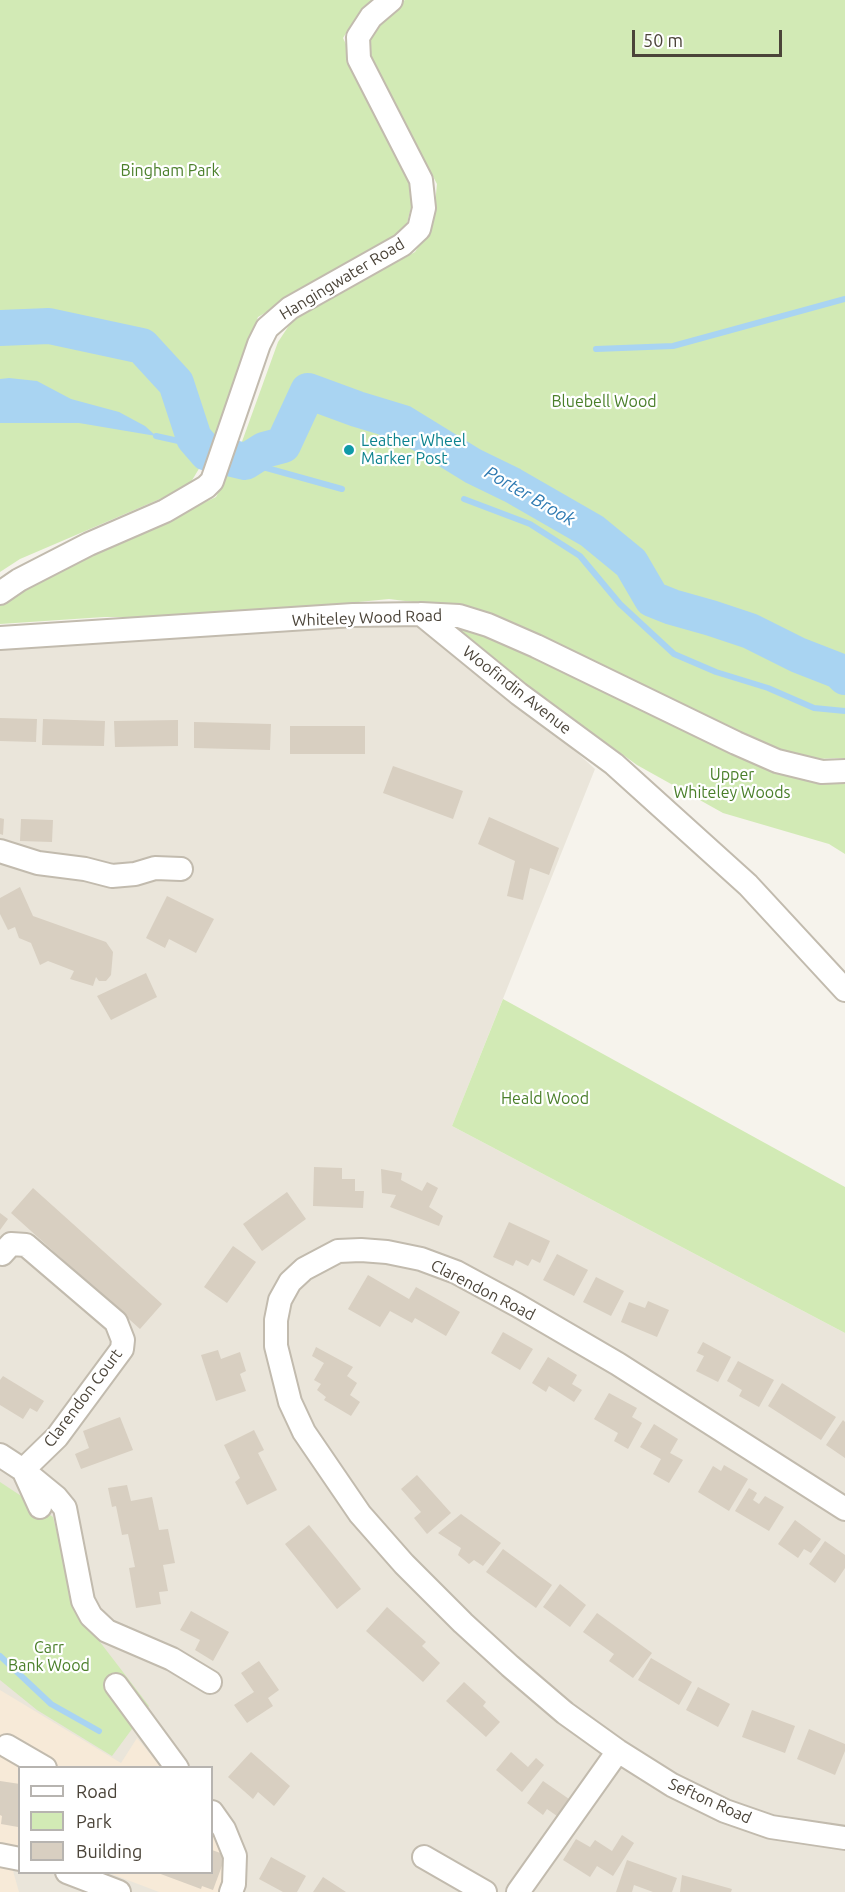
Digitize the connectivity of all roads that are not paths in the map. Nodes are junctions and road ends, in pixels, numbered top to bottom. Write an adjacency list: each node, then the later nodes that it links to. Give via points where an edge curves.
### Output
1 (391, 0): 2 (street, Hangingwater Road, via 370,17 358,37 359,59 421,180 424,208 419,229 402,245 290,308 267,328 212,481 165,511 89,543)
2 (0, 593)
3 (421, 614): 4 (street, Whiteley Wood Road); 5 (street, Whiteley Wood Road, via 459,616 488,625 777,761 822,771); 8 (street, Woofindin Avenue, via 519,694 614,764 748,885)
4 (0, 638)
5 (845, 771)
6 (0, 851): 7 (street, via 38,863 112,876 155,868)
7 (181, 869)
8 (845, 990)
9 (2, 1254): 11 (street, Clarendon Court, via 11,1244 26,1245 116,1322 123,1340 122,1349 57,1437)
10 (0, 1455): 11 (street)
11 (23, 1470): 12 (street); 14 (street, via 64,1508 83,1601 92,1616 107,1630 172,1659)
12 (40, 1507)
13 (845, 1509): 17 (street, Clarendon Road, via 618,1364 456,1272 421,1259 350,1250 321,1258 290,1282 280,1300 276,1320 281,1372 304,1432 327,1468 404,1564 464,1623 565,1713)
14 (210, 1682)
15 (116, 1685): 19 (street)
16 (7, 1746): 18 (street)
17 (618, 1751): 21 (street, Sefton Road, via 672,1785 725,1811 771,1827); 28 (street)
18 (43, 1766)
19 (176, 1766)
20 (213, 1813): 26 (street, via 235,1856)
21 (845, 1838)
22 (424, 1857): 27 (street)
23 (72, 1874): 25 (street)
24 (124, 1874): 25 (street)
25 (120, 1892)
26 (231, 1892)
27 (485, 1892)
28 (518, 1892)

